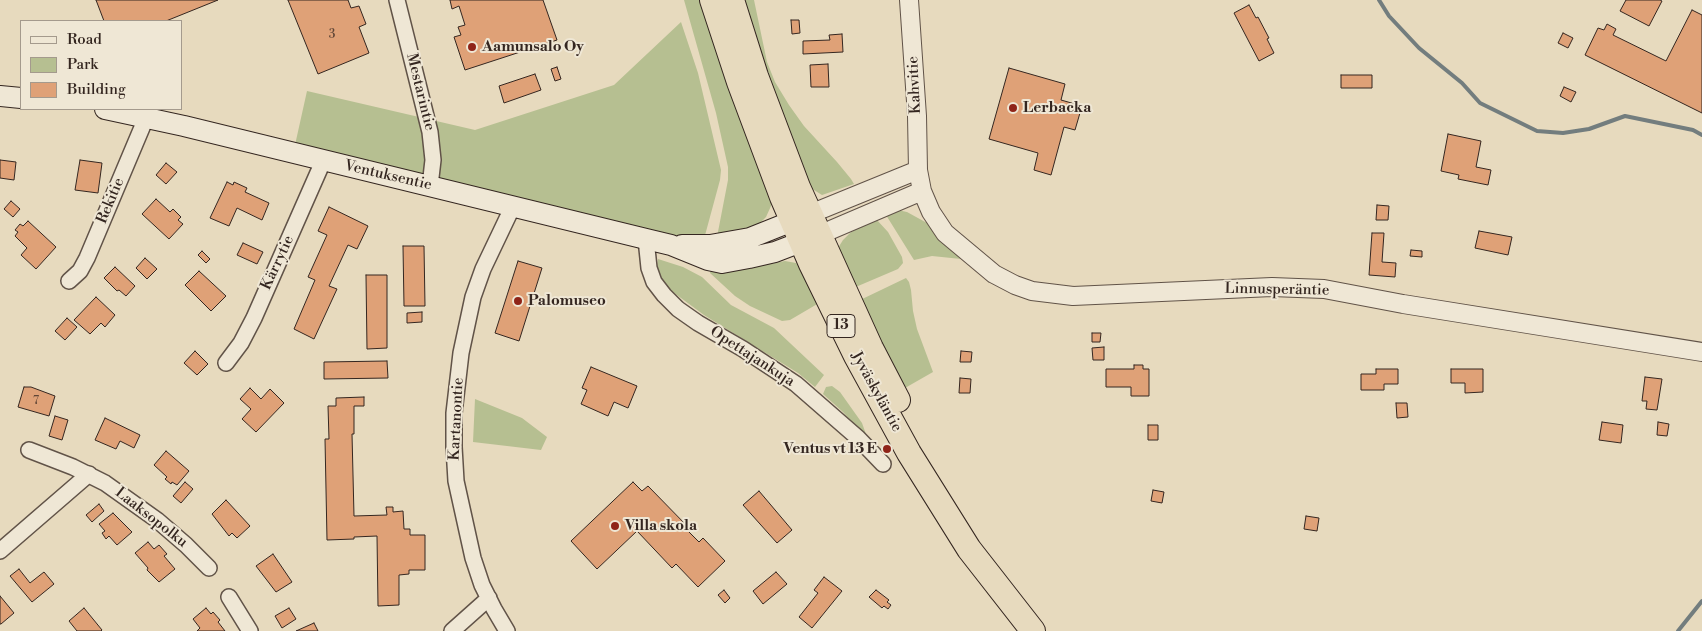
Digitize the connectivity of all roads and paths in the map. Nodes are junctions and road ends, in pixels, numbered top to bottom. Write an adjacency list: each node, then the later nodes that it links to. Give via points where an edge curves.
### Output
1 (397, 0): 11 (street, Mestarintie, via 430,132 433,160)
2 (712, 0): 14 (highway, Jyväskyläntie / 13, via 782,197)
3 (732, 0): 14 (highway, Jyväskyläntie / 13)
4 (909, 0): 10 (street, Kahvitie)
5 (0, 96): 6 (main road)
6 (20, 98)
7 (110, 110): 8 (main road, Ventuksentie)
8 (146, 118): 9 (main road, Ventuksentie); 16 (street, Rekitie, via 87,258)
9 (326, 161): 11 (main road, Ventuksentie); 18 (street, Kärrytie, via 250,327)
10 (918, 170): 12 (street, Linnusperäntie); 14 (street)
11 (430, 186): 13 (main road, Ventuksentie)
12 (922, 191): 14 (street); 17 (street, Linnusperäntie, via 945,233 994,274 1032,291 1073,296 1272,287 1324,289)
13 (512, 206): 15 (main road, Ventuksentie); 25 (street, Kartanontie, via 472,297 454,413 456,481 473,558)
14 (806, 228): 15 (main road, Ventuksentie, via 724,244 671,245); 26 (highway, Jyväskyläntie / 13, via 856,356 937,500 969,549)
15 (646, 239): 20 (street, Opettajankuja, via 654,282 678,309 796,384)
16 (69, 281)
17 (1702, 352)
18 (226, 363)
19 (29, 450): 21 (street, Laaksopolku)
20 (883, 464)
21 (89, 474): 22 (street); 23 (street, Laaksopolku, via 156,520)
22 (0, 550)
23 (209, 568)
24 (229, 597): 27 (street)
25 (489, 598): 28 (street); 29 (street, Kartanontie)
26 (1030, 626)
27 (250, 631)
28 (452, 631)
29 (507, 631)

